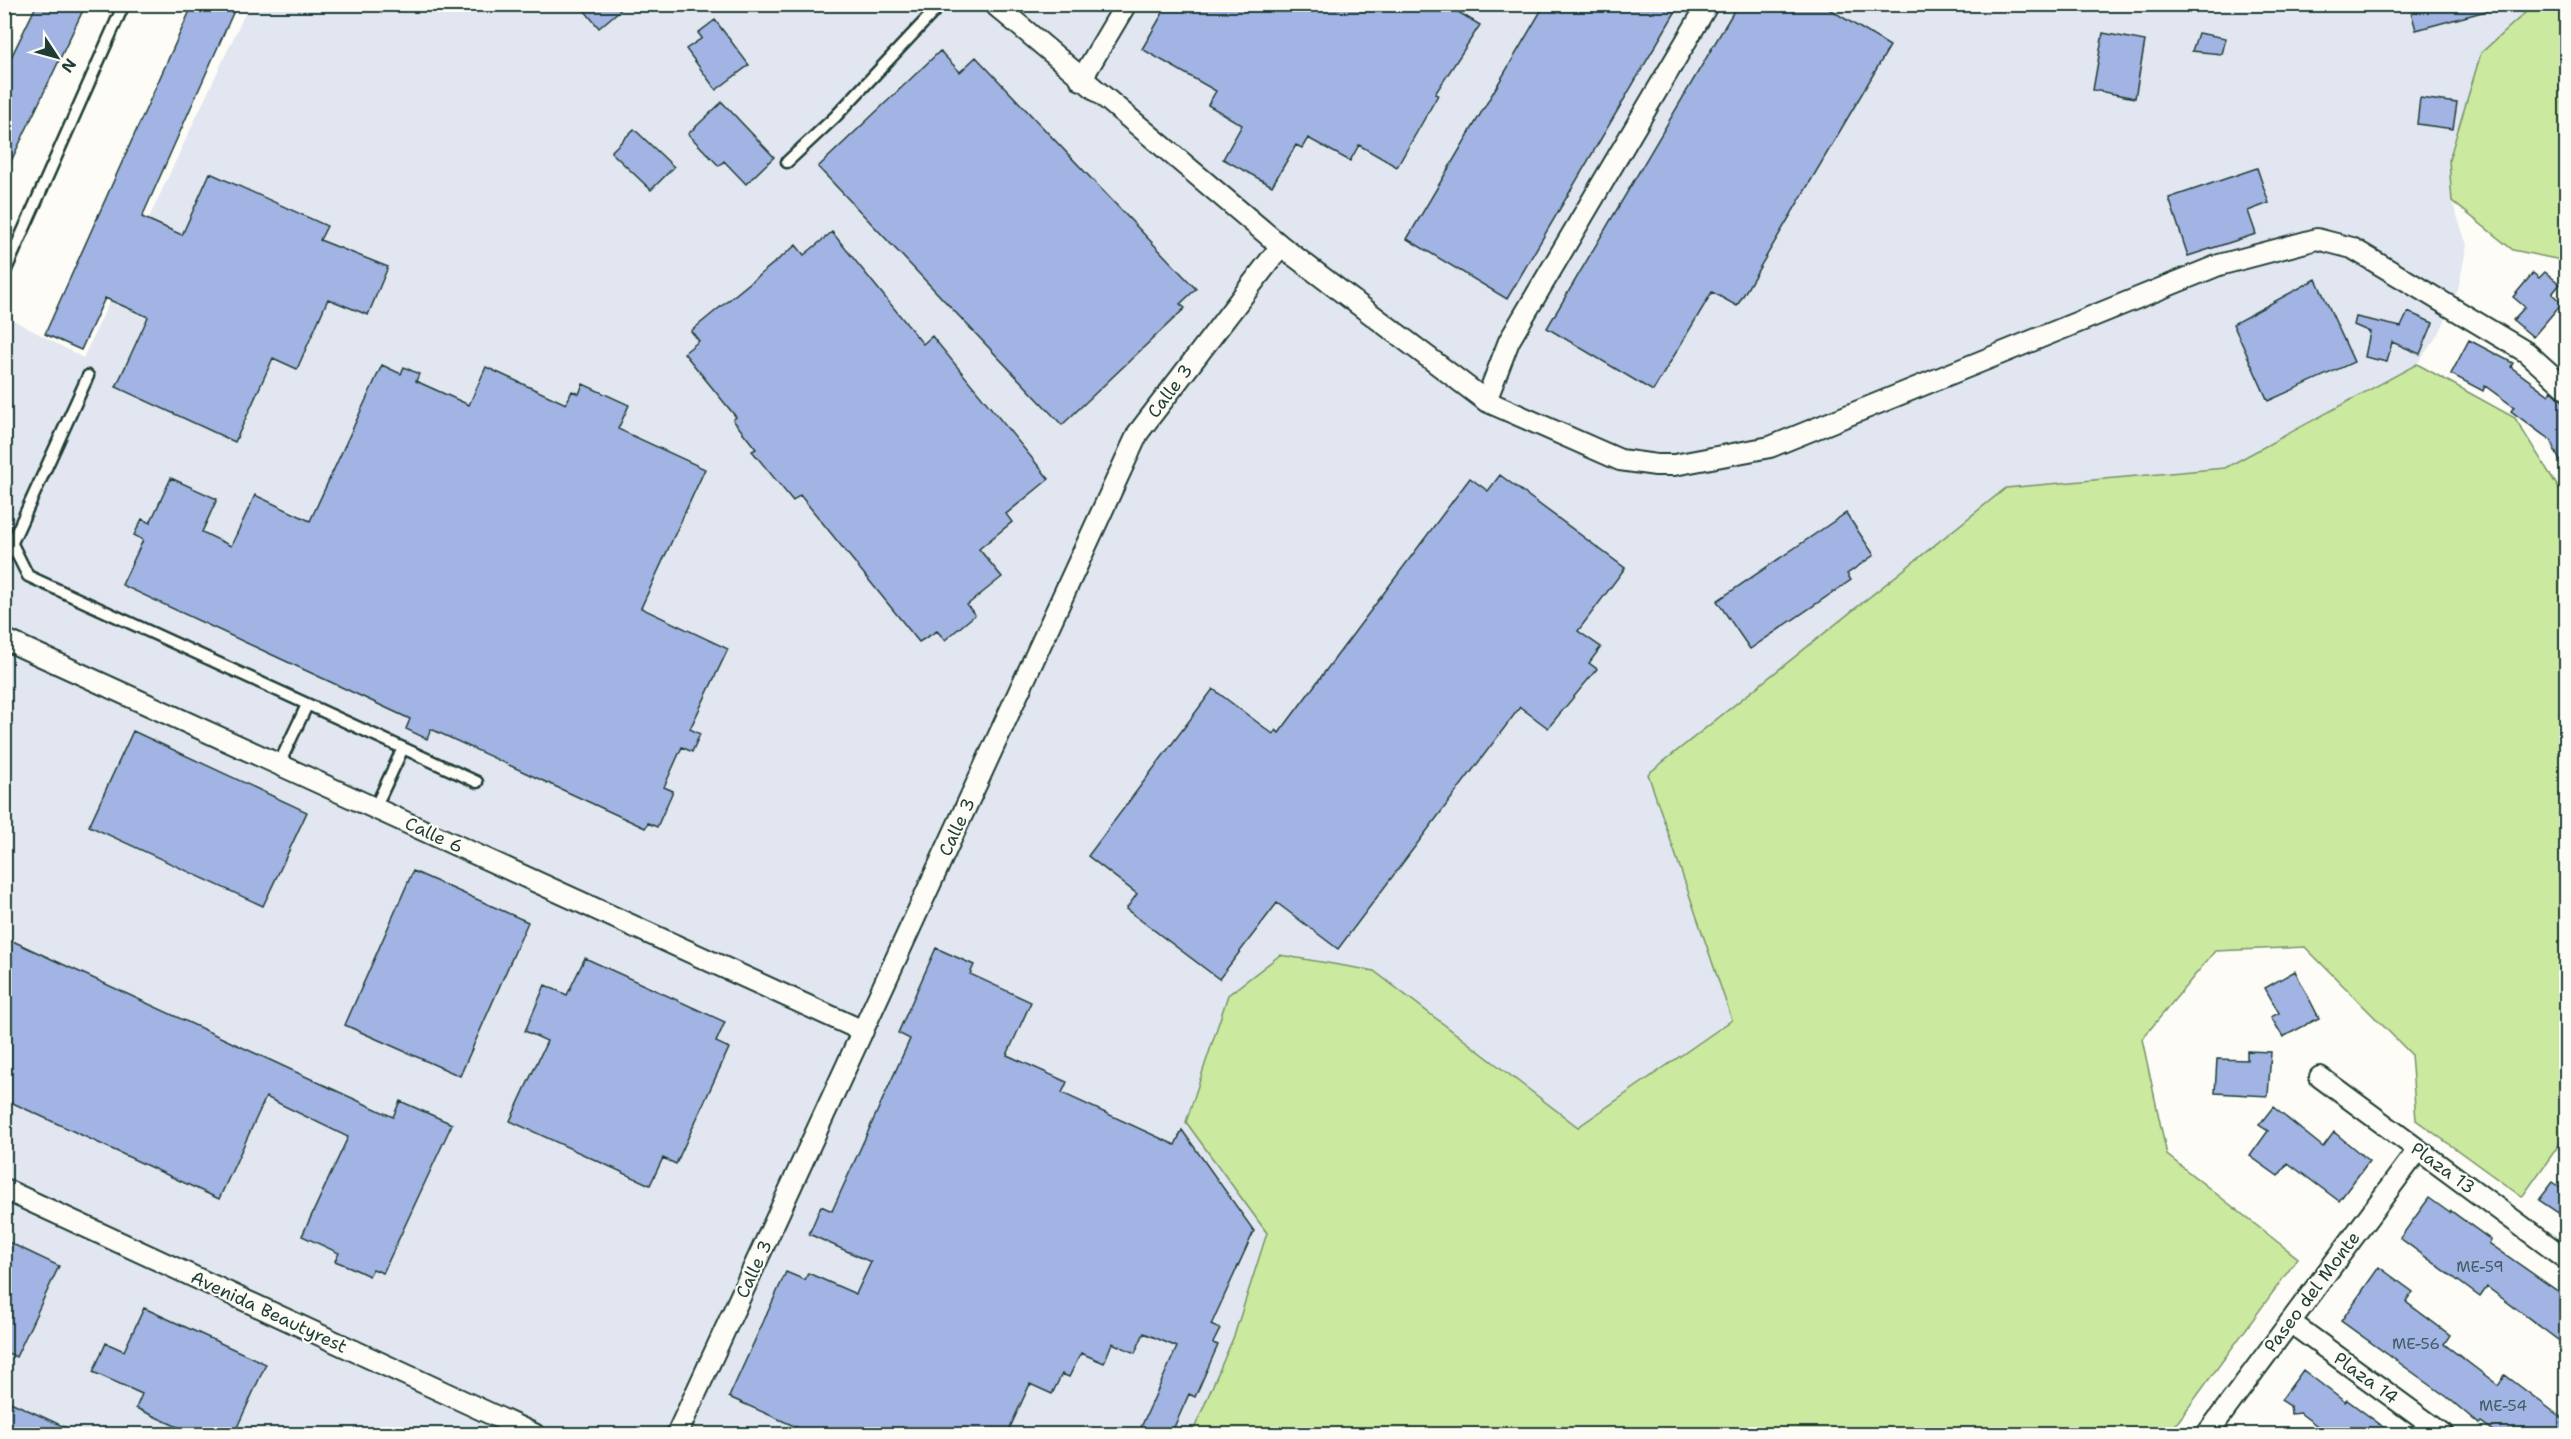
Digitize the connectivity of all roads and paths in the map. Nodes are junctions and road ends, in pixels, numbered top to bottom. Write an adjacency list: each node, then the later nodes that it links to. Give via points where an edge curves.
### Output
1 (124, 4): 9 (lane)
2 (941, 4): 7 (lane)
3 (994, 4): 6 (street)
4 (1126, 4): 6 (street)
5 (1708, 4): 12 (street, via 1509,341)
6 (1081, 80): 8 (street)
7 (787, 162)
8 (1281, 246): 12 (street); 21 (street, Calle 3, via 1138,433)
9 (4, 274)
10 (88, 376): 13 (lane)
11 (2566, 388): 12 (street, via 2526,352 2352,248 2317,238 2219,265 1770,447 1674,465 1620,460)
12 (1486, 401)
13 (12, 544): 14 (lane); 16 (lane, via 28,576)
14 (4, 560)
15 (4, 639): 18 (street, Calle 6)
16 (307, 705): 17 (lane); 18 (lane)
17 (403, 748): 19 (lane); 20 (lane)
18 (279, 764): 20 (street, Calle 6)
19 (477, 782)
20 (375, 808): 21 (street, Calle 6)
21 (863, 1031): 28 (street, Calle 3)
22 (2320, 1077): 23 (street, Plaza 13)
23 (2418, 1150): 25 (street, Plaza 13); 26 (street, Paseo del Monte)
24 (4, 1188): 27 (street, Avenida Beautyrest)
25 (2566, 1259)
26 (2290, 1322): 29 (street, Paseo del Monte); 30 (street, Plaza 14)
27 (534, 1434)
28 (677, 1434)
29 (2207, 1434)
30 (2443, 1434)

